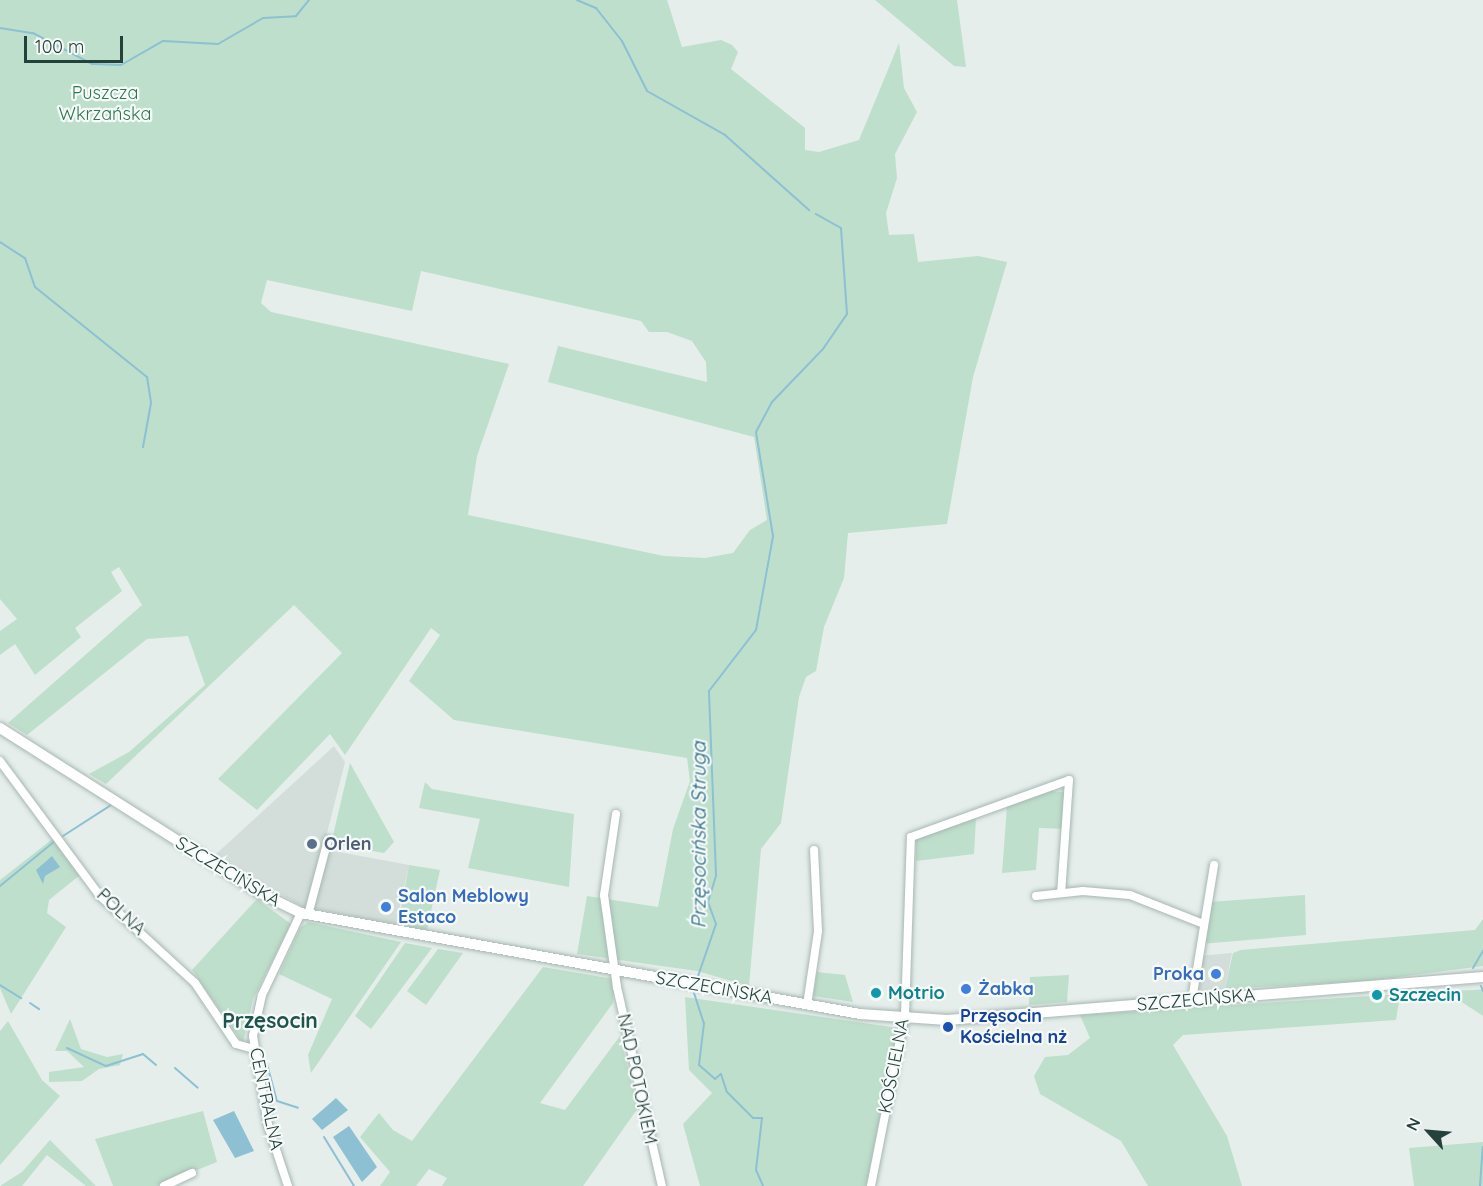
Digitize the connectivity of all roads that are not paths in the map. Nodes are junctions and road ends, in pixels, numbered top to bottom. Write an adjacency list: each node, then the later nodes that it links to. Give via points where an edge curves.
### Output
1 (0, 728): 9 (street, SZCZECIŃSKA, via 258,892)
2 (0, 761): 16 (street, POLNA, via 99,896 195,983 236,1044)
3 (616, 814): 11 (street, NAD POTOKIEM, via 604,895)
4 (328, 840): 9 (street, CENTRALNA)
5 (814, 850): 14 (street, via 818,931)
6 (1214, 866): 10 (street)
7 (1061, 893): 8 (street); 10 (street, via 1131,895); 15 (street, KOŚCIELNA, via 1069,780 911,837)
8 (1036, 896)
9 (305, 914): 11 (street, SZCZECIŃSKA); 16 (street, CENTRALNA, via 262,995)
10 (1202, 923): 13 (street)
11 (619, 972): 14 (street, SZCZECIŃSKA); 20 (street, NAD POTOKIEM, via 617,987)
12 (1483, 977): 13 (street, SZCZECIŃSKA)
13 (1192, 1000): 15 (street, SZCZECIŃSKA)
14 (807, 1005): 15 (street, SZCZECIŃSKA)
15 (904, 1019): 21 (street, KOŚCIELNA)
16 (253, 1049): 19 (street, CENTRALNA, via 267,1125)
17 (192, 1173): 18 (street)
18 (164, 1186)
19 (288, 1186)
20 (662, 1186)
21 (871, 1186)

